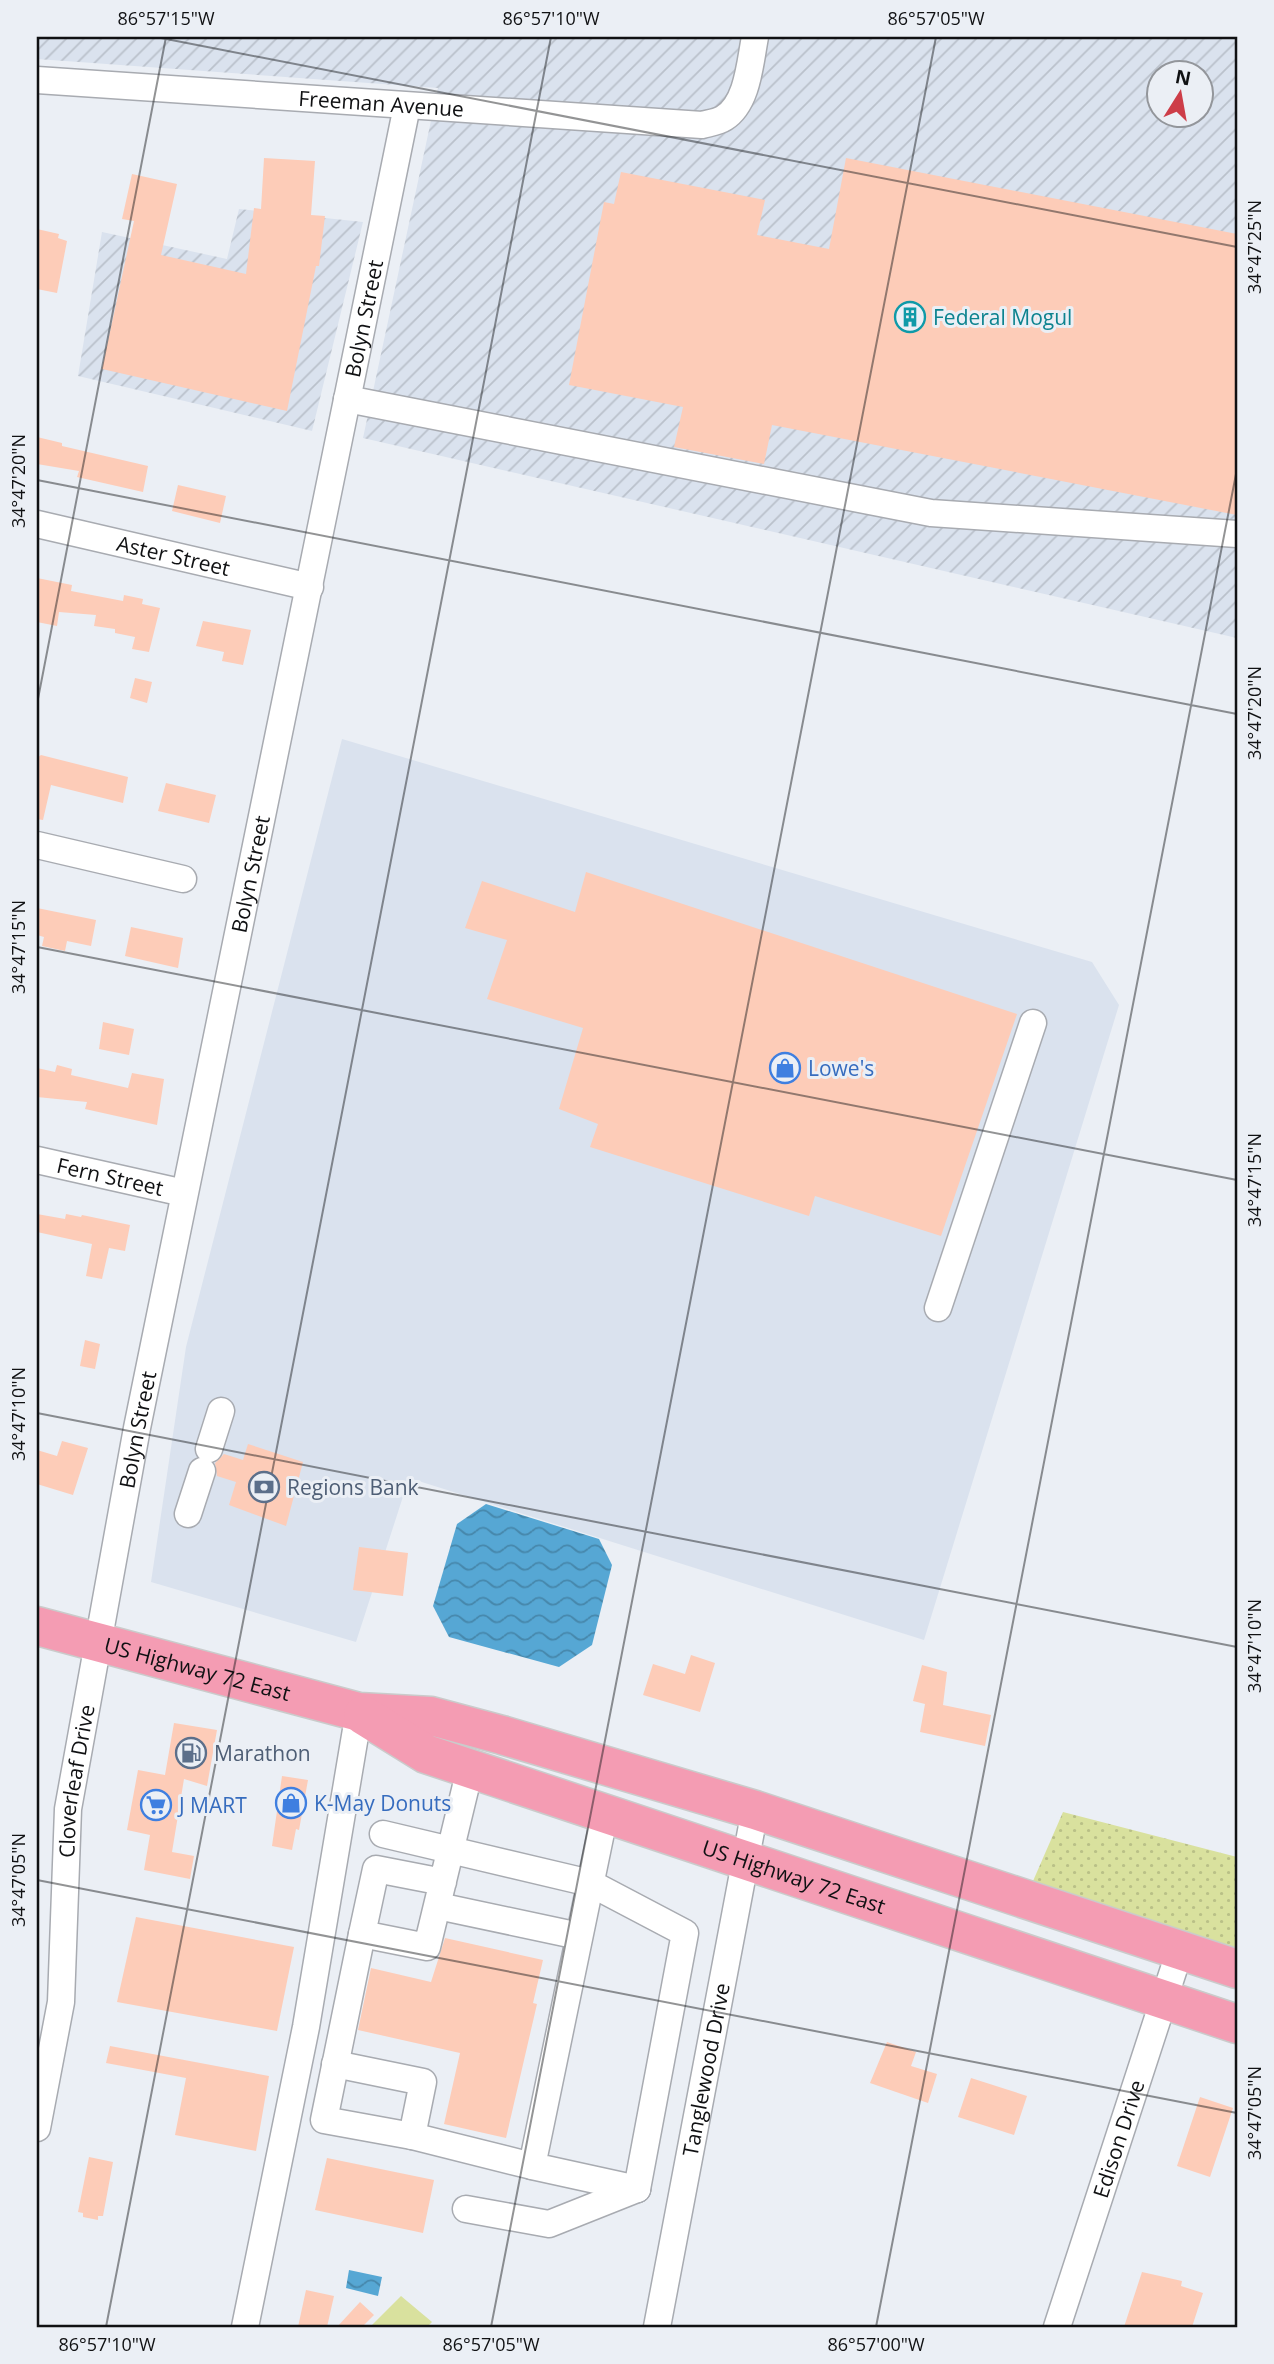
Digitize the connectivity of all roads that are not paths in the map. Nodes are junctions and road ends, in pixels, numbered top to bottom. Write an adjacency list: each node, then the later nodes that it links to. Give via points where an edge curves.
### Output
1 (755, 37): 3 (street, Freeman Avenue, via 739,100 724,118 702,125)
2 (37, 80): 3 (street, Freeman Avenue)
3 (407, 106): 4 (street, Bolyn Street)
4 (347, 399): 6 (street, via 930,513); 7 (street, Bolyn Street)
5 (37, 524): 7 (street, Aster Street)
6 (1237, 534)
7 (310, 587): 12 (street, Bolyn Street)
8 (37, 845): 9 (street)
9 (183, 878)
10 (1033, 1023): 13 (street)
11 (37, 1160): 12 (street, Fern Street)
12 (184, 1193): 17 (street, Bolyn Street)
13 (938, 1308)
14 (221, 1411): 15 (street)
15 (188, 1514)
16 (37, 1626): 17 (highway, US Highway 72 East)
17 (98, 1644): 18 (highway, US Highway 72 East); 36 (street, Cloverleaf Drive, via 68,1809 61,2002)
18 (359, 1712): 19 (highway, US Highway 72 East, via 431,1716); 20 (highway, US Highway 72 East, via 426,1754); 41 (street, via 306,2026)
19 (578, 1758): 21 (street); 22 (highway, US Highway 72 East)
20 (470, 1769): 21 (highway, US Highway 72 East); 25 (street)
21 (564, 1799): 23 (highway, US Highway 72 East)
22 (755, 1811): 26 (street, Tanglewood Drive); 31 (highway, US Highway 72 East)
23 (605, 1812): 26 (highway, US Highway 72 East); 27 (street)
24 (383, 1834): 25 (street)
25 (450, 1850): 27 (street); 28 (street)
26 (746, 1858): 33 (highway, US Highway 72 East); 42 (street, Tanglewood Drive)
27 (590, 1883): 30 (street); 39 (street, via 685,1933)
28 (440, 1894): 29 (street, via 427,1947); 29 (street, via 376,1870); 30 (street)
29 (362, 1934): 35 (street)
30 (579, 1936): 38 (street)
31 (1180, 1950): 32 (highway, US Highway 72 East); 33 (street, Edison Drive)
32 (1237, 1969)
33 (1162, 2000): 34 (highway, US Highway 72 East); 43 (street, Edison Drive)
34 (1237, 2024)
35 (335, 2064): 37 (street, via 423,2082); 37 (street, via 324,2120)
36 (37, 2128)
37 (412, 2136): 38 (street)
38 (532, 2166): 39 (street)
39 (637, 2189): 40 (street, via 549,2224)
40 (466, 2209)
41 (245, 2327)
42 (657, 2327)
43 (1057, 2327)

